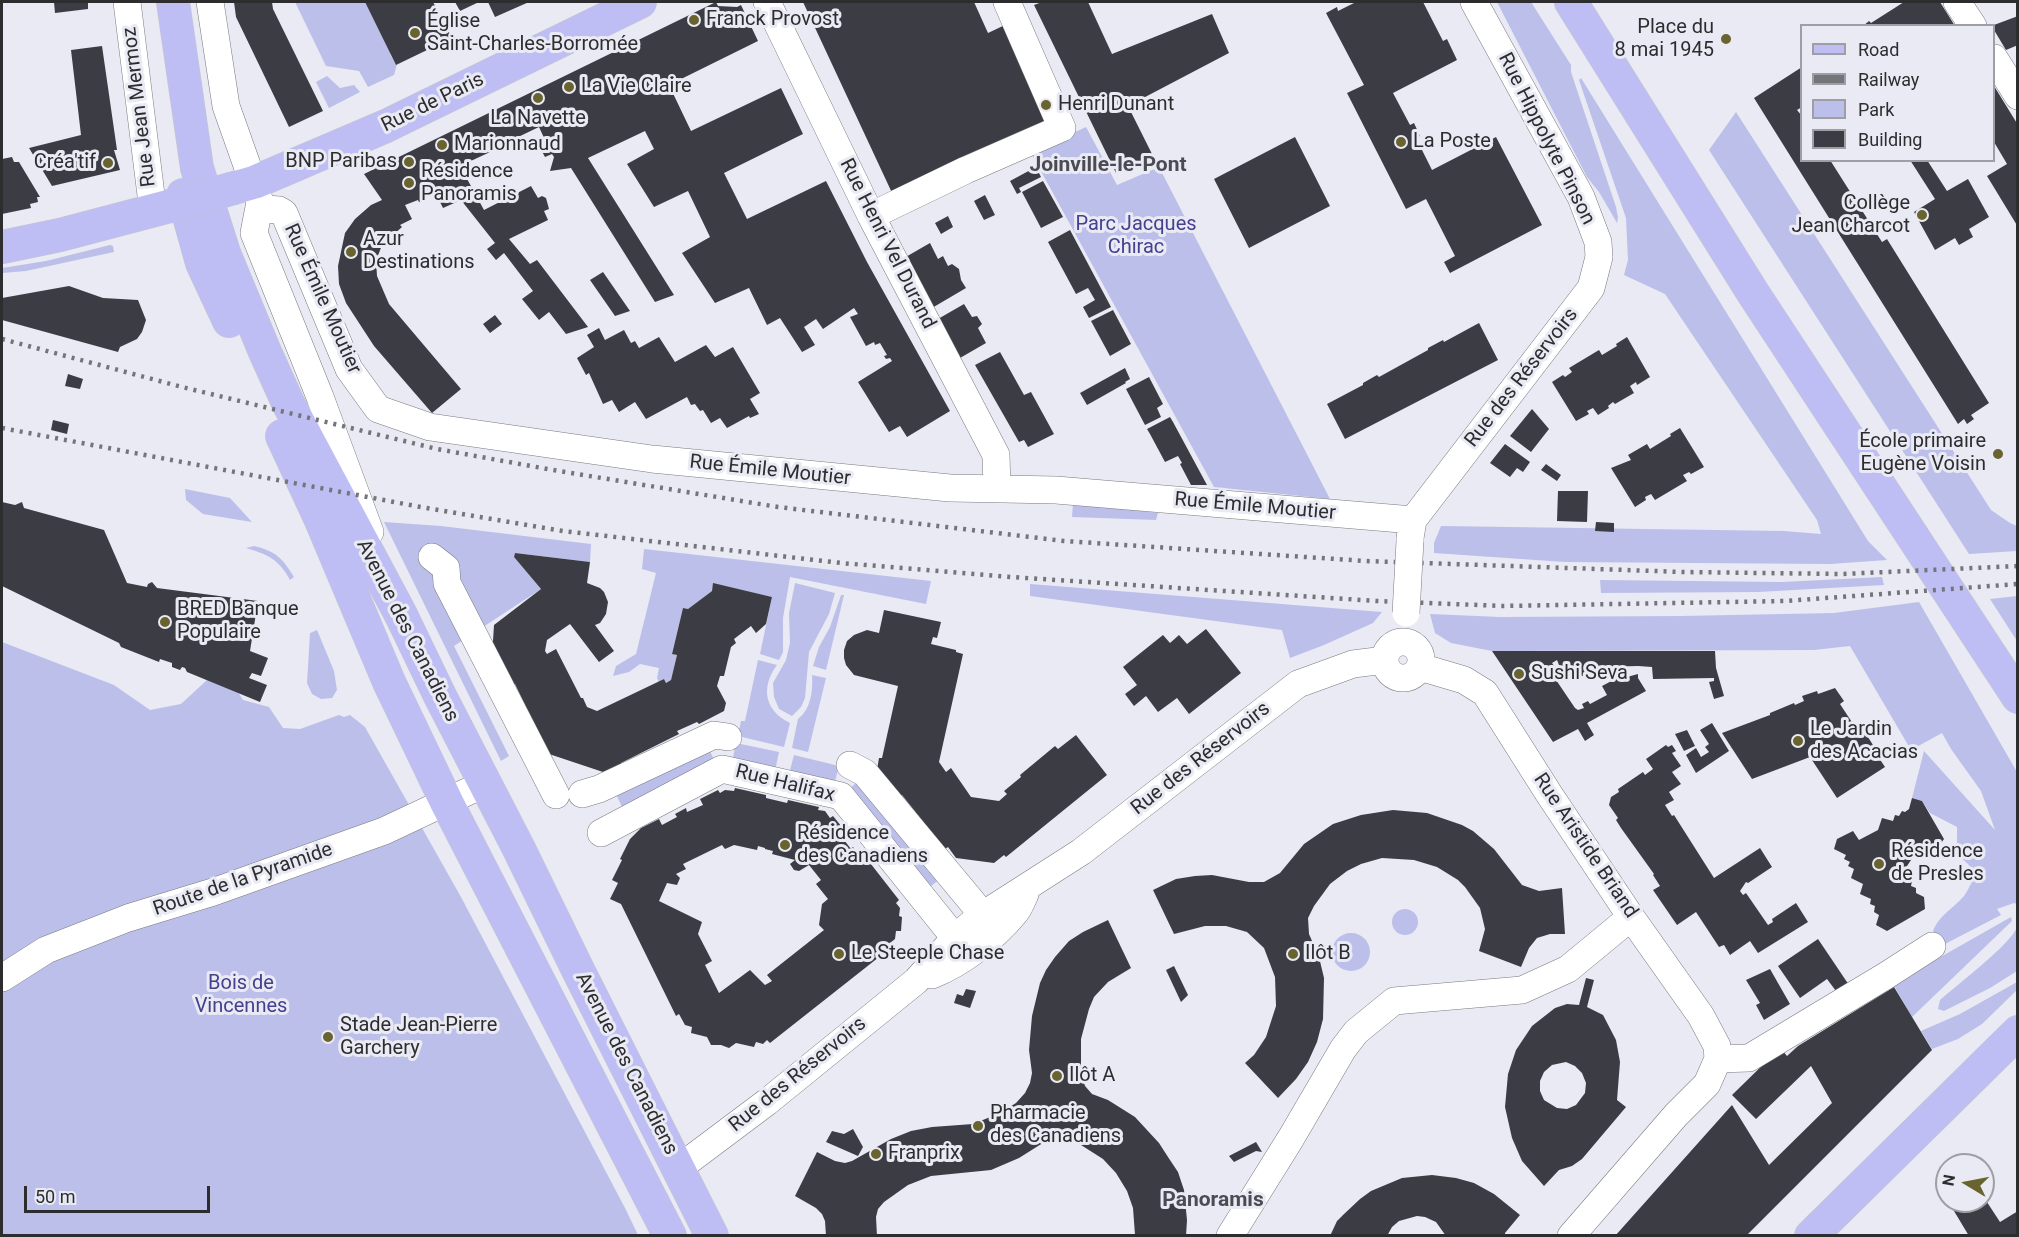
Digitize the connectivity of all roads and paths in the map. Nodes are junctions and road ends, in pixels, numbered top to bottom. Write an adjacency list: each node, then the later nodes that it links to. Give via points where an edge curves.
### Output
1 (127, 2): 15 (street, Rue Jean Mermoz)
2 (150, 2): 28 (main road, Avenue des Canadiens, via 174,163 202,263 320,518 389,682)
3 (173, 2): 22 (main road, Avenue des Canadiens, via 197,168 224,253 288,403)
4 (210, 2): 14 (street, via 226,106)
5 (640, 2): 14 (main road, Rue de Paris)
6 (767, 2): 19 (street, Rue Henri Vel Durand, via 871,216 996,455)
7 (1006, 2): 16 (street, via 1062,128)
8 (1473, 2): 18 (street, Rue Hippolyte Pinson, via 1581,197 1598,242)
9 (1571, 2): 24 (main road, via 1753,293)
10 (1958, 2): 11 (street)
11 (1972, 24)
12 (1995, 60): 13 (street)
13 (2018, 96)
14 (250, 190): 15 (main road, Rue de Paris, bridge); 19 (street, Rue Émile Moutier, via 266,209 284,213 349,369 378,409 430,427 652,459 950,488); 22 (street, via 254,233)
15 (162, 209): 17 (main road, Rue de Paris)
16 (866, 218)
17 (2, 247)
18 (1594, 281): 20 (street, Rue des Réservoirs)
19 (997, 488): 20 (street, Rue Émile Moutier, via 1056,490)
20 (1411, 531): 23 (street, bridge, via 1406,613)
21 (432, 557): 25 (street, Rue Halifax, via 446,568 447,583 464,616 569,794 599,789 714,735)
22 (401, 615): 27 (main road, Avenue des Canadiens)
23 (1394, 651): 30 (street, Rue des Réservoirs, via 1298,684 1081,852); 32 (street, Rue Aristide Briand, via 1386,666 1392,675 1402,679 1413,676 1420,667 1464,680 1485,693)
24 (2018, 697)
25 (728, 736)
26 (850, 765): 31 (street, Rue Halifax, via 865,773)
27 (486, 783): 28 (street, Route de la Pyramide); 39 (main road, Avenue des Canadiens)
28 (447, 802): 35 (street, Route de la Pyramide, via 389,830 128,918 46,950); 40 (main road, Avenue des Canadiens)
29 (601, 833): 33 (street, Rue Halifax, via 722,769 842,796)
30 (1030, 885): 31 (street, Rue des Réservoirs); 36 (street, Rue des Réservoirs, via 1016,913 988,940 945,970)
31 (983, 915): 33 (street, Rue des Réservoirs)
32 (1631, 917): 38 (street, Rue Aristide Briand, via 1701,1016 1718,1046); 42 (street, via 1568,969 1522,990 1394,1001 1356,1032 1343,1049)
33 (955, 938): 36 (street, Rue des Réservoirs)
34 (1932, 946): 38 (street, via 1749,1058)
35 (2, 978)
36 (916, 981): 39 (street, Rue des Réservoirs)
37 (2016, 1034): 44 (main road)
38 (1718, 1059): 43 (street, via 1707,1084)
39 (679, 1168): 41 (main road, Avenue des Canadiens)
40 (670, 1236)
41 (712, 1236)
42 (1230, 1236)
43 (1571, 1236)
44 (1811, 1236)

